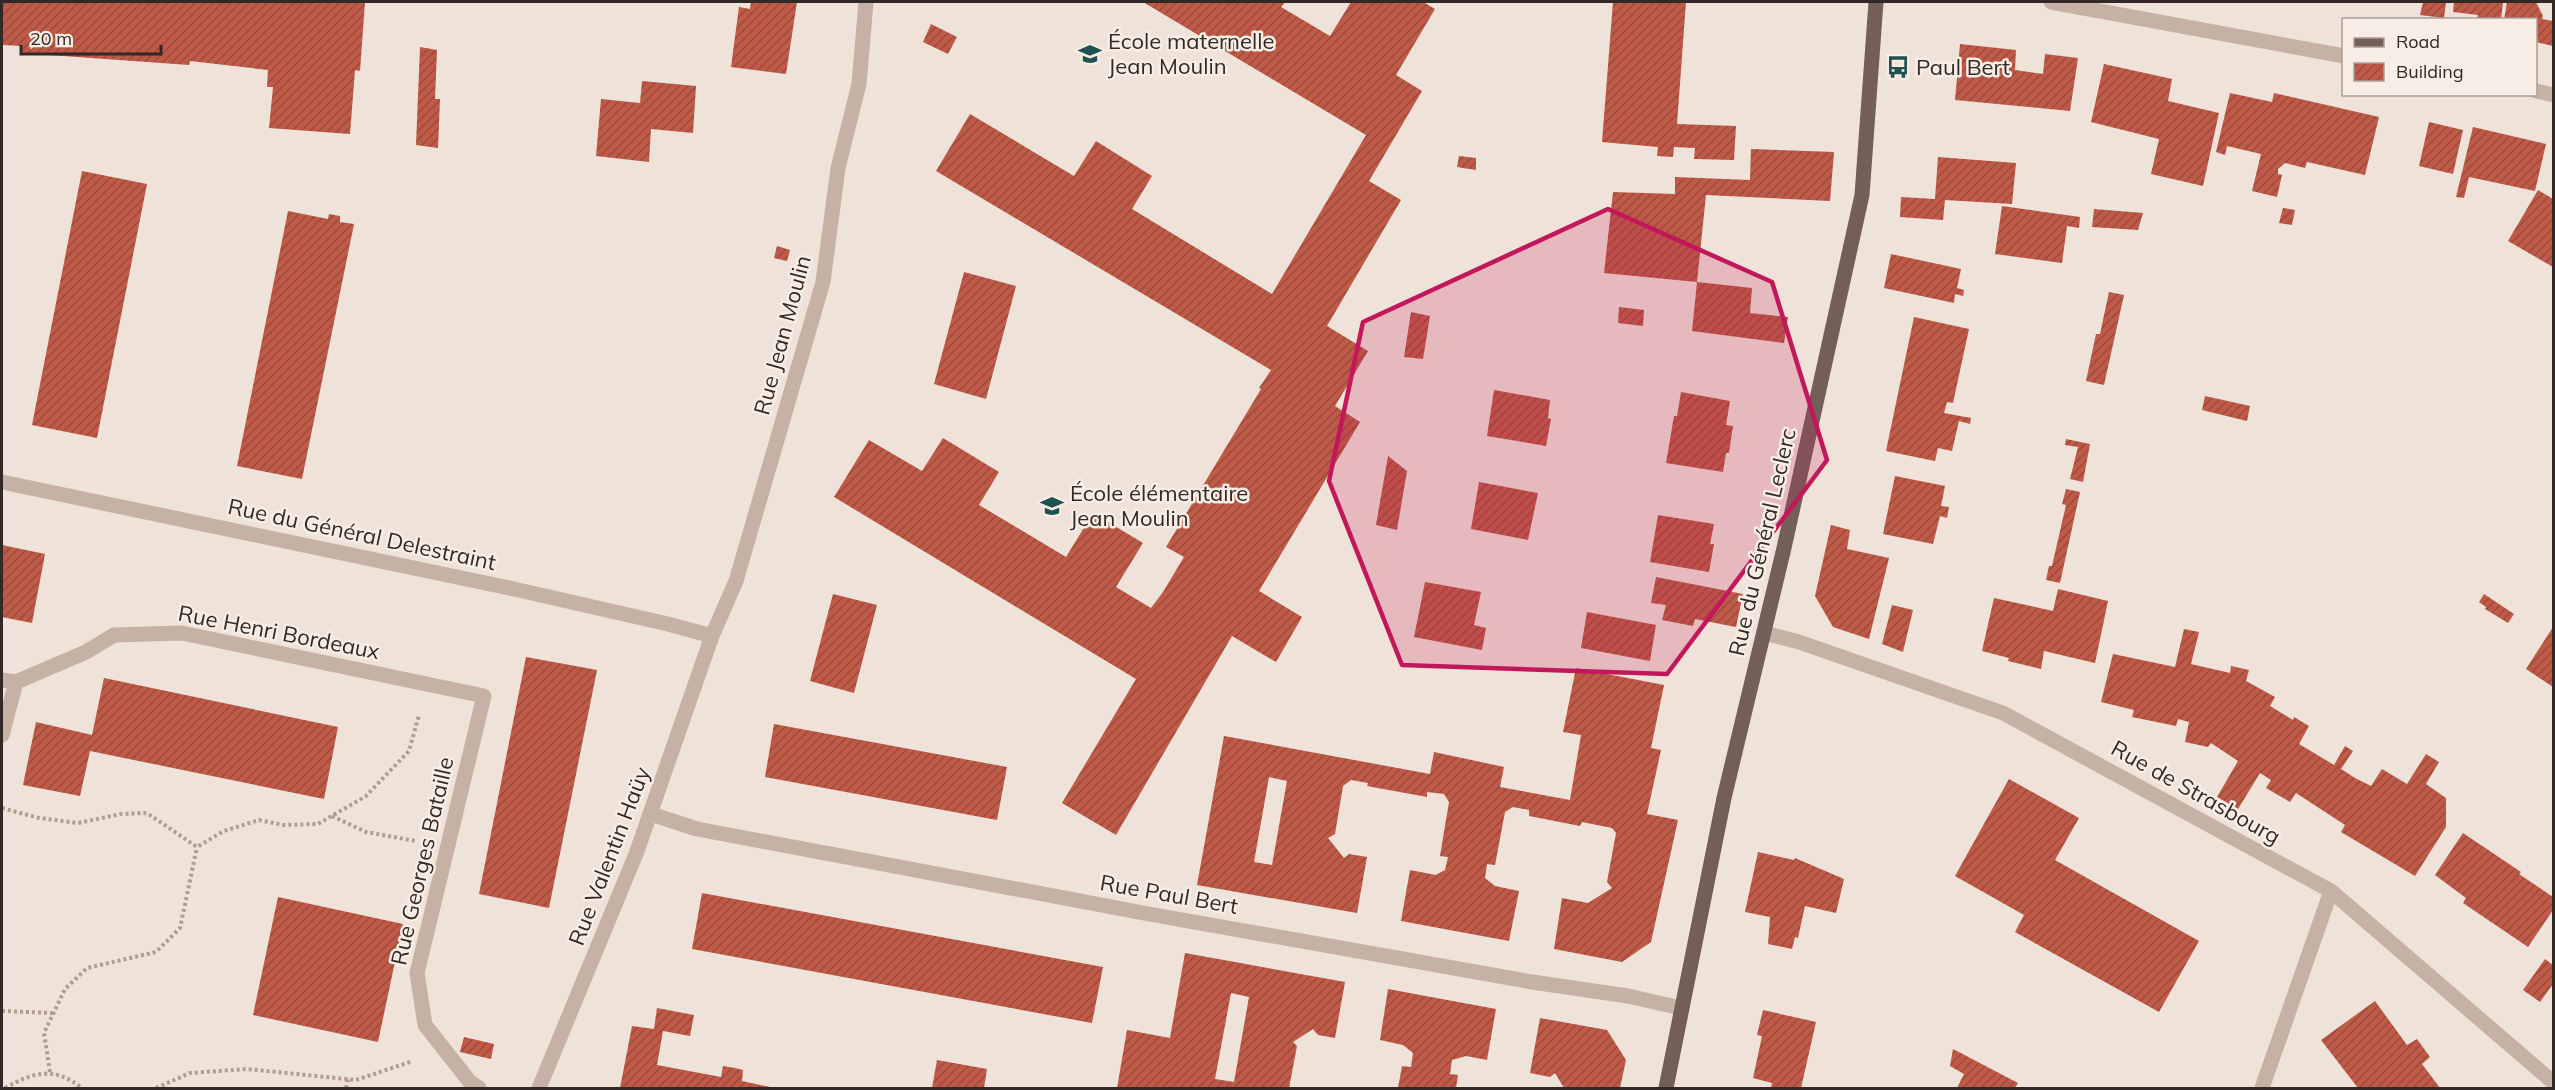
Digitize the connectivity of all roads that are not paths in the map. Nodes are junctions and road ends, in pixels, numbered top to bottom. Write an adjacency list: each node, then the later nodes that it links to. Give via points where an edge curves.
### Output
1 (866, 2): 9 (street, Rue Jean Moulin, via 859,84 838,168 823,282 736,581)
2 (1876, 2): 8 (main road, Rue du Général Leclerc, via 1862,195)
3 (2051, 2): 4 (street)
4 (2342, 56)
5 (2537, 91): 6 (street)
6 (2553, 94)
7 (2, 482): 9 (street, Rue du Général Delestraint)
8 (1764, 633): 14 (street, Rue de Strasbourg, via 2003,712); 15 (main road, Rue du Général Leclerc, via 1724,798)
9 (712, 636): 13 (street, Rue Valentin Haüy)
10 (9, 681): 11 (street, Rue Henri Bordeaux, via 86,652 114,635 182,633); 12 (street)
11 (484, 696): 17 (street, Rue Georges Bataille, via 417,973 425,1025)
12 (2, 735)
13 (651, 814): 15 (street, Rue Paul Bert, via 708,832); 18 (street, Rue Valentin Haüy)
14 (2331, 891): 16 (street, Rue de Strasbourg); 20 (street)
15 (1681, 1008): 19 (main road, Rue du Général Leclerc)
16 (2553, 1083)
17 (479, 1089)
18 (539, 1089)
19 (1666, 1089)
20 (2262, 1089)

